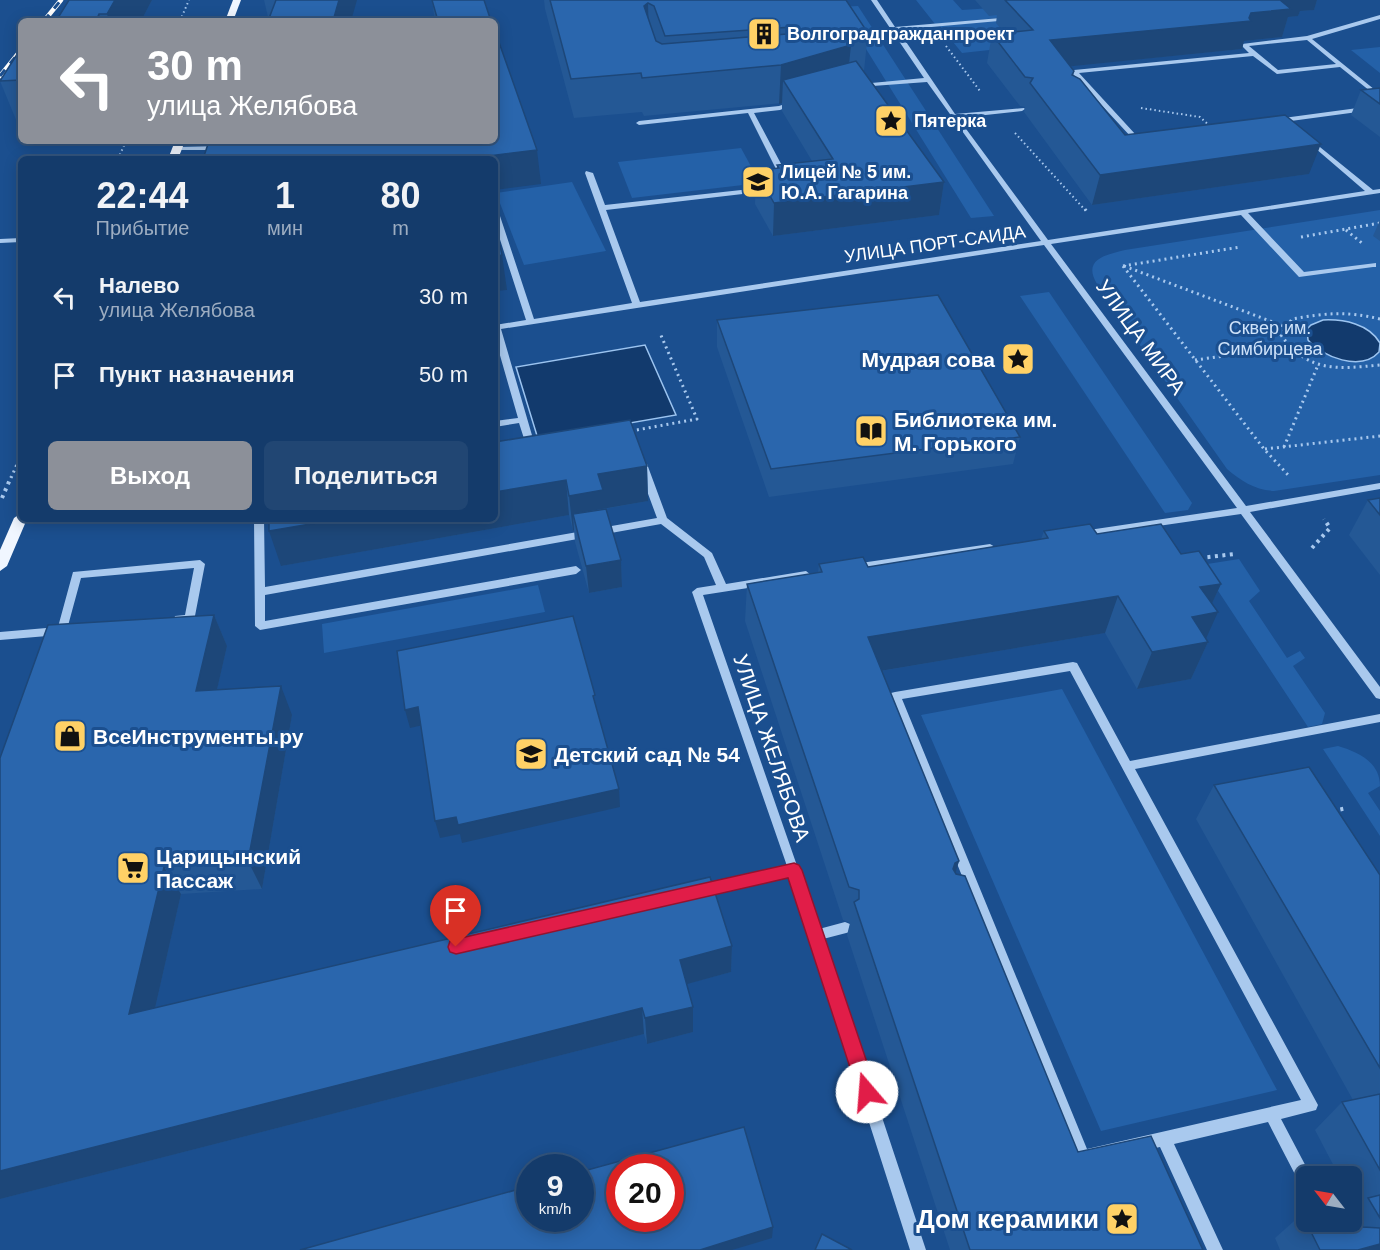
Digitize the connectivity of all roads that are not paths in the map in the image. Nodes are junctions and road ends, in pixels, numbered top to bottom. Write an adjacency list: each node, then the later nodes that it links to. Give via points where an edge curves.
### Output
1 (237, 0): 5 (main road)
2 (874, 0): 6 (street, УЛИЦА МИРА)
3 (1021, 17): 6 (street)
4 (1380, 17): 7 (street)
5 (230, 18)
6 (894, 29): 10 (street, УЛИЦА МИРА)
7 (1308, 38): 8 (street, via 1244,45); 9 (street)
8 (1254, 54): 9 (street, via 1277,72); 14 (street, via 1074,72)
9 (1341, 65): 12 (street)
10 (929, 80): 11 (street); 19 (street, УЛИЦА МИРА)
11 (857, 87)
12 (1380, 97)
13 (805, 100): 18 (street)
14 (1101, 101): 15 (street); 24 (street, via 1134,137)
15 (1091, 102)
16 (1380, 107): 20 (street)
17 (1022, 109): 19 (street)
18 (750, 111): 21 (street); 29 (street)
19 (953, 116): 38 (street, УЛИЦА МИРА)
20 (1284, 120): 22 (street); 23 (street)
21 (639, 123)
22 (1264, 123)
23 (1293, 127)
24 (1156, 134)
25 (1301, 134): 32 (street)
26 (230, 147): 27 (street)
27 (177, 150)
28 (589, 173): 33 (street)
29 (789, 187)
30 (777, 188): 33 (street)
31 (1380, 191): 32 (street, УЛИЦА ПОРТ-САИДА)
32 (1371, 192): 34 (street, УЛИЦА ПОРТ-САИДА)
33 (602, 208): 40 (street)
34 (1243, 212): 38 (street, УЛИЦА ПОРТ-САИДА); 39 (street, via 1302,275)
35 (498, 222): 41 (street)
36 (18, 240): 37 (street)
37 (0, 241)
38 (1049, 243): 40 (street, УЛИЦА ПОРТ-САИДА); 49 (street, УЛИЦА МИРА)
39 (1373, 265)
40 (637, 305): 41 (street, УЛИЦА ПОРТ-САИДА)
41 (531, 321): 42 (street, УЛИЦА ПОРТ-САИДА)
42 (498, 327)
43 (498, 334): 44 (street)
44 (522, 420): 45 (street); 47 (street, via 531,452)
45 (498, 424)
46 (630, 431): 50 (street)
47 (542, 446)
48 (1380, 486): 49 (street)
49 (1243, 510): 53 (street); 63 (street, УЛИЦА МИРА)
50 (663, 520): 59 (street, via 708,555); 60 (street)
51 (19, 522): 55 (main road)
52 (259, 522): 60 (street)
53 (1076, 535)
54 (1005, 545): 57 (street)
55 (0, 566)
56 (576, 570): 60 (street, via 260,626)
57 (840, 570)
58 (817, 573): 59 (street, УЛИЦА ЖЕЛЯБОВА)
59 (723, 587): 67 (street, УЛИЦА ЖЕЛЯБОВА, via 697,592)
60 (260, 592)
61 (166, 621): 62 (street, via 190,618 200,564 77,575 68,630)
62 (0, 636)
63 (1375, 680): 64 (street, УЛИЦА МИРА)
64 (1380, 695)
65 (1380, 718): 66 (street)
66 (1128, 766): 69 (street, via 1073,666 895,696); 73 (street, via 1311,1105)
67 (794, 870): 68 (street, УЛИЦА ЖЕЛЯБОВА); 72 (street)
68 (690, 894)
69 (977, 896): 70 (street); 74 (street, via 1083,1157)
70 (960, 900)
71 (845, 928): 72 (street)
72 (817, 935): 76 (street)
73 (1271, 1114): 74 (street); 75 (street)
74 (1164, 1139): 77 (street)
75 (1298, 1166)
76 (918, 1250)
77 (1215, 1250)

